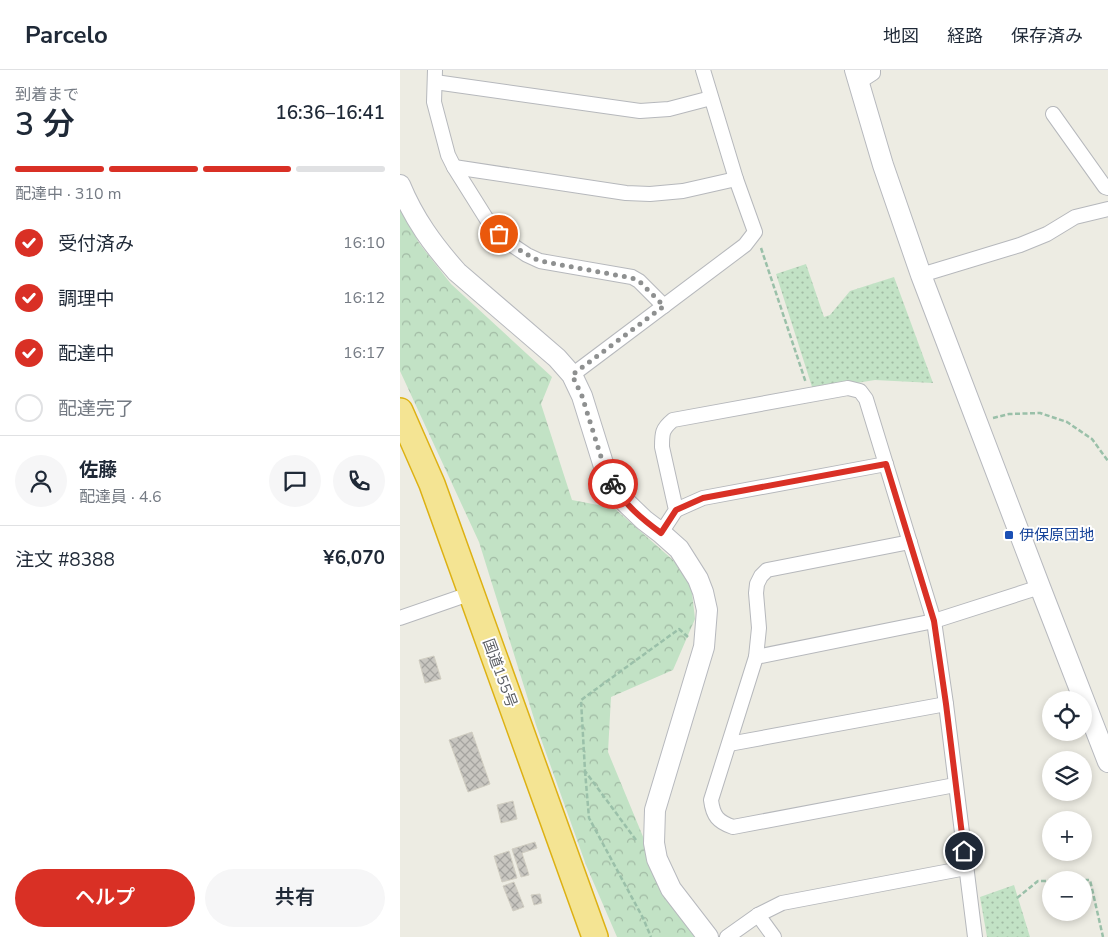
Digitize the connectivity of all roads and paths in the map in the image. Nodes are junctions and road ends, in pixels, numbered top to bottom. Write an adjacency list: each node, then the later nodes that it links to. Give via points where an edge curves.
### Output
1 (703, 70): 4 (street)
2 (862, 74): 12 (street, via 883,165)
3 (435, 76): 4 (street, via 640,111 668,109); 6 (street, via 434,102)
4 (711, 98): 7 (street)
5 (1053, 114): 9 (street)
6 (454, 167): 7 (street, via 626,193 683,191); 13 (street, via 491,226 527,255 540,261 632,278)
7 (736, 179): 11 (street)
8 (400, 185): 14 (street, via 417,222 457,272 557,358)
9 (1108, 188)
10 (1108, 209): 12 (street, via 1075,217 1020,245)
11 (755, 232): 13 (street, via 745,245); 15 (path)
12 (921, 275): 17 (street)
13 (664, 306): 14 (street)
14 (572, 375): 21 (street, via 582,396 606,473 620,497)
15 (810, 394): 19 (street, via 848,388 860,391 866,399); 20 (street, via 673,420 665,426 662,447)
16 (400, 410): 24 (highway, 国道155号, via 432,484)
17 (978, 423): 18 (path, via 1009,414 1040,413 1066,422 1092,439); 23 (street)
18 (1108, 461)
19 (886, 464): 20 (street, via 703,498); 22 (street)
20 (676, 510): 21 (street)
21 (661, 533): 42 (street, via 678,549 698,579 707,610 701,660 655,810 654,843 657,859 671,889)
22 (910, 542): 26 (street); 28 (street, via 768,570 757,584)
23 (1040, 587): 26 (street); 31 (street)
24 (472, 593): 25 (street); 40 (highway, 国道155号)
25 (400, 618)
26 (934, 621): 28 (street); 29 (street)
27 (691, 639): 32 (path, via 679,629 581,700)
28 (756, 657): 30 (street)
29 (946, 704): 30 (street); 33 (street)
30 (729, 744): 33 (street, via 712,809 724,824 733,827)
31 (1108, 762)
32 (586, 771): 34 (path); 41 (path, via 589,818)
33 (955, 785): 35 (street)
34 (636, 840)
35 (966, 868): 39 (street, via 782,903); 45 (street)
36 (1042, 881): 38 (path)
37 (1092, 889): 46 (path)
38 (1017, 898)
39 (758, 915): 43 (street); 44 (street)
40 (595, 937)
41 (651, 937)
42 (708, 937)
43 (727, 937)
44 (774, 937)
45 (975, 937)
46 (1103, 937)

